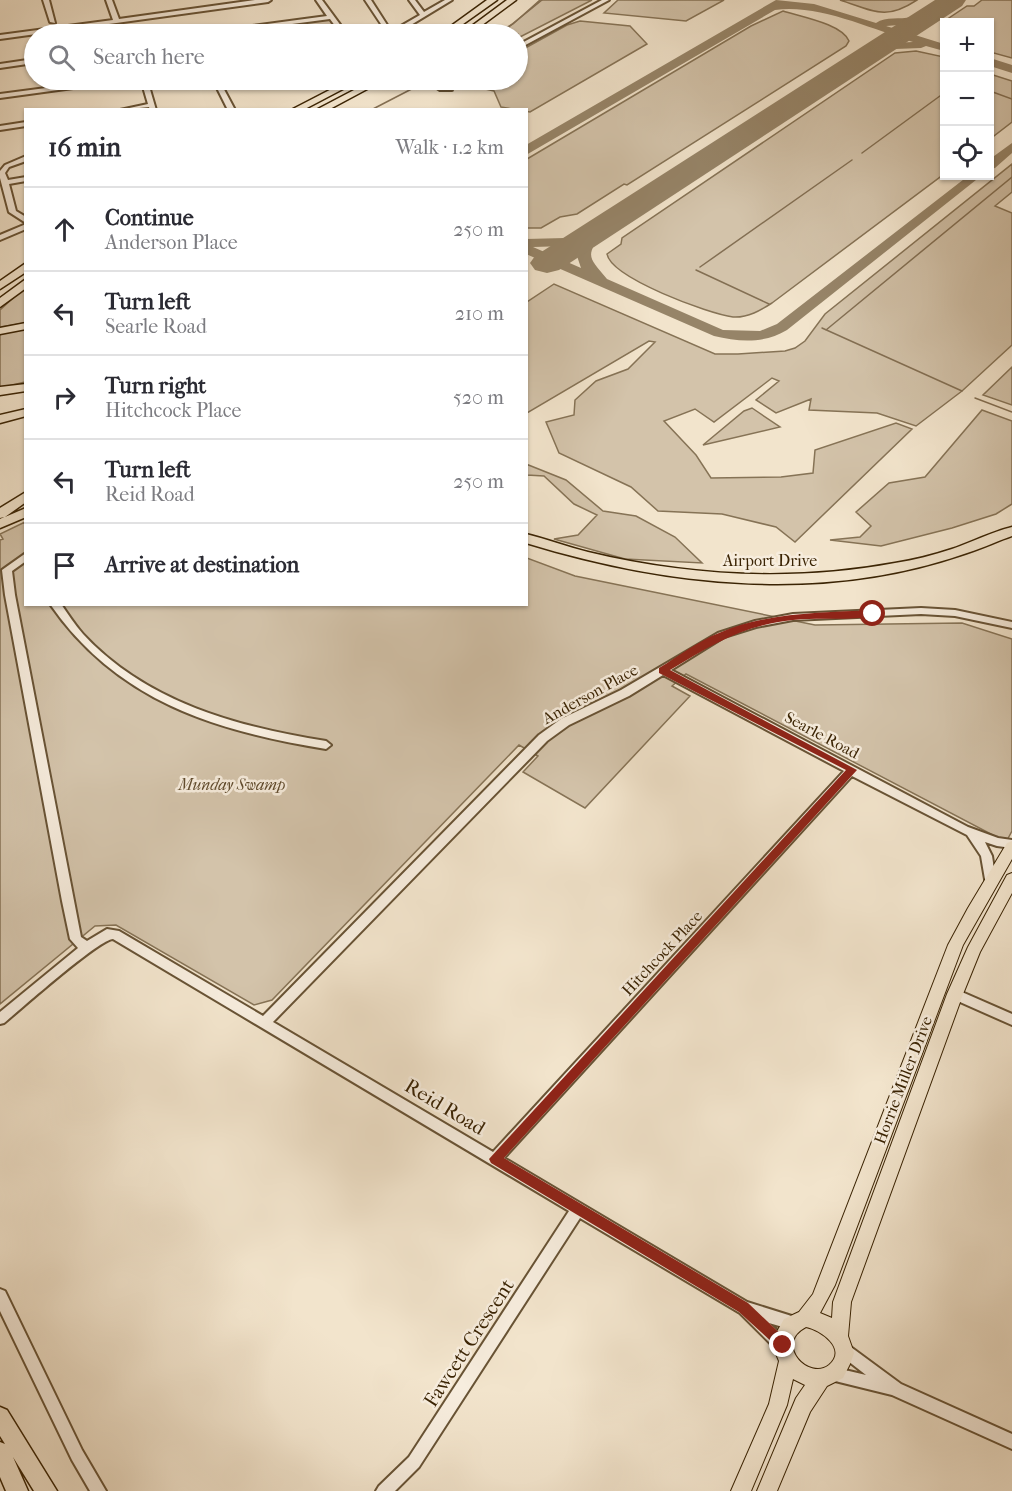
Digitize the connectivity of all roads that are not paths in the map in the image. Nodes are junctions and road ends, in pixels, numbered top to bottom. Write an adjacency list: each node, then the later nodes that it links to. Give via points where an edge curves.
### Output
1 (46, 0): 17 (street)
2 (109, 0): 16 (street)
3 (177, 0): 12 (street)
4 (268, 0): 12 (street)
5 (319, 0): 15 (street)
6 (368, 0): 22 (street)
7 (412, 0): 14 (street)
8 (449, 0): 14 (street)
9 (493, 0): 24 (highway)
10 (512, 0): 25 (highway)
11 (606, 0): 28 (street)
12 (182, 12): 13 (street)
13 (168, 14): 16 (street); 19 (street)
14 (426, 15): 23 (street)
15 (330, 16): 20 (street); 21 (street)
16 (117, 21): 18 (street)
17 (53, 22)
18 (99, 24)
19 (169, 24)
20 (274, 24)
21 (336, 24)
22 (384, 24)
23 (410, 24)
24 (458, 24)
25 (479, 24)
26 (24, 35): 27 (street)
27 (0, 37)
28 (528, 42)
29 (24, 62): 30 (street)
30 (0, 66)
31 (44, 90): 38 (street)
32 (147, 90): 39 (street)
33 (221, 90): 40 (street)
34 (335, 90): 41 (highway)
35 (359, 90): 42 (highway)
36 (448, 90): 37 (street)
37 (452, 91)
38 (0, 96)
39 (152, 107)
40 (231, 108)
41 (299, 108)
42 (324, 108)
43 (24, 125): 44 (street)
44 (0, 128)
45 (24, 159): 47 (street, via 3,170)
46 (24, 179): 47 (street)
47 (5, 183): 48 (street, via 13,212)
48 (24, 222)
49 (24, 225): 50 (street)
50 (0, 238)
51 (24, 255): 54 (highway)
52 (24, 265): 55 (highway)
53 (24, 266): 57 (highway)
54 (0, 273)
55 (0, 282)
56 (24, 284): 58 (highway)
57 (0, 286)
58 (0, 304)
59 (24, 326): 60 (highway)
60 (0, 331)
61 (24, 388): 63 (highway)
62 (24, 393): 63 (highway)
63 (0, 394)
64 (24, 398): 65 (highway)
65 (0, 401)
66 (24, 413): 67 (highway)
67 (0, 419)
68 (24, 497): 70 (highway)
69 (24, 513): 71 (highway)
70 (0, 514)
71 (0, 524)
72 (1012, 531): 73 (highway, Airport Drive, via 908,565 778,578 730,578 653,570)
73 (528, 539)
74 (1012, 542): 75 (highway, Airport Drive, via 911,573 788,587 664,579)
75 (528, 547)
76 (24, 557): 86 (street, via 7,570 12,606 76,939)
77 (56, 606): 80 (street, via 96,654 164,700 237,728)
78 (1012, 626): 79 (street, Anderson Place, via 955,613 921,611 775,619 721,635)
79 (663, 670): 81 (street, Searle Road); 90 (street, Anderson Place, via 565,722 543,738)
80 (326, 746)
81 (852, 770): 82 (street, Searle Road); 91 (street, Hitchcock Place)
82 (964, 830): 83 (street, Searle Road); 85 (street, Searle Road, via 983,844 989,857)
83 (1012, 846): 85 (main road, Horrie Miller Drive)
84 (1012, 879): 87 (main road, Horrie Miller Drive)
85 (990, 882): 95 (main road, Horrie Miller Drive, via 956,945 826,1285 819,1300)
86 (86, 948): 88 (street); 90 (street, Reid Road, via 107,934 115,934)
87 (955, 994): 89 (street); 96 (main road, Horrie Miller Drive, via 844,1296)
88 (0, 1019)
89 (1012, 1020)
90 (265, 1022): 91 (street, Reid Road)
91 (495, 1159): 92 (street, Reid Road)
92 (578, 1209): 94 (street, Reid Road); 106 (street, Fawcett Crescent, via 428,1443)
93 (0, 1296): 105 (street)
94 (744, 1308): 95 (street, Reid Road); 97 (street, Reid Road)
95 (799, 1320): 96 (main road, via 825,1322); 97 (main road, Horrie Miller Drive, via 783,1336)
96 (841, 1342): 98 (main road, Horrie Miller Drive, via 842,1363); 99 (street)
97 (785, 1353): 98 (main road, via 802,1375); 107 (main road, Horrie Miller Drive, via 778,1405)
98 (826, 1376): 99 (street); 108 (main road, Horrie Miller Drive, via 803,1405)
99 (896, 1389): 101 (street)
100 (0, 1417): 104 (highway)
101 (1012, 1442)
102 (0, 1453): 103 (highway)
103 (17, 1491)
104 (46, 1491)
105 (98, 1491)
106 (384, 1491)
107 (741, 1491)
108 (767, 1491)

